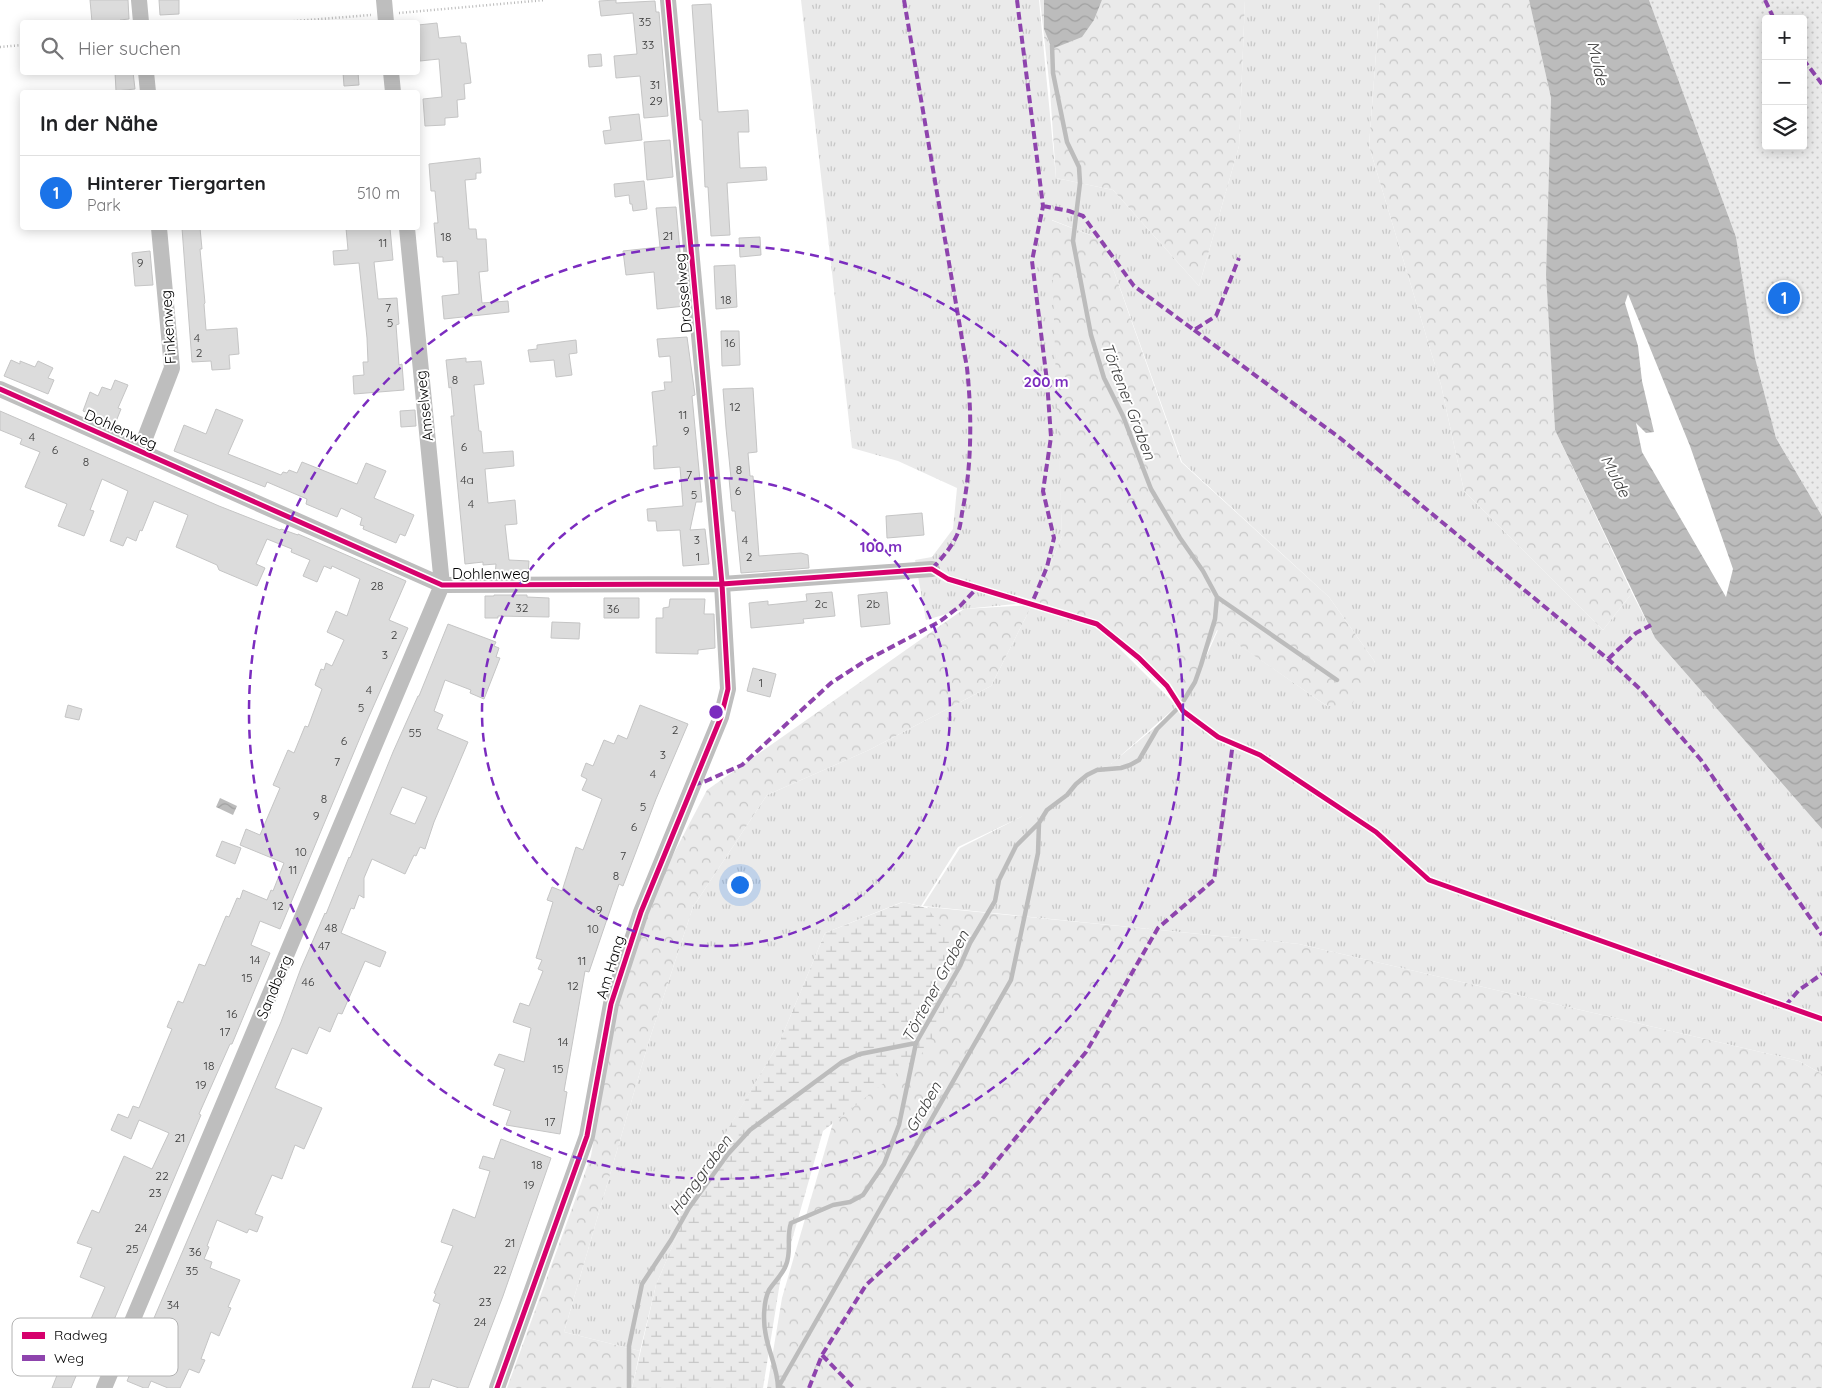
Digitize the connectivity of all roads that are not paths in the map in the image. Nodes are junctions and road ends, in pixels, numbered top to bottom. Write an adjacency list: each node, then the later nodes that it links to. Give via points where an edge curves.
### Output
1 (140, 0): 3 (street)
2 (668, 0): 13 (street, Drosselweg)
3 (141, 20)
4 (146, 75): 6 (street)
5 (391, 75): 7 (street)
6 (148, 90)
7 (393, 90)
8 (159, 230): 11 (street, Finkenweg, via 172,368)
9 (407, 230): 14 (street, Amselweg)
10 (0, 389): 11 (street, Dohlenweg)
11 (140, 451): 14 (street, Dohlenweg)
12 (932, 569): 13 (street, Dohlenweg)
13 (722, 584): 14 (street, Dohlenweg); 18 (street, Am Hang, via 728,689 721,717 640,912 611,1004 587,1136)
14 (442, 585): 15 (street, Sandberg)
15 (133, 1318)
16 (109, 1376): 17 (street, Sandberg)
17 (104, 1388)
18 (498, 1388)

